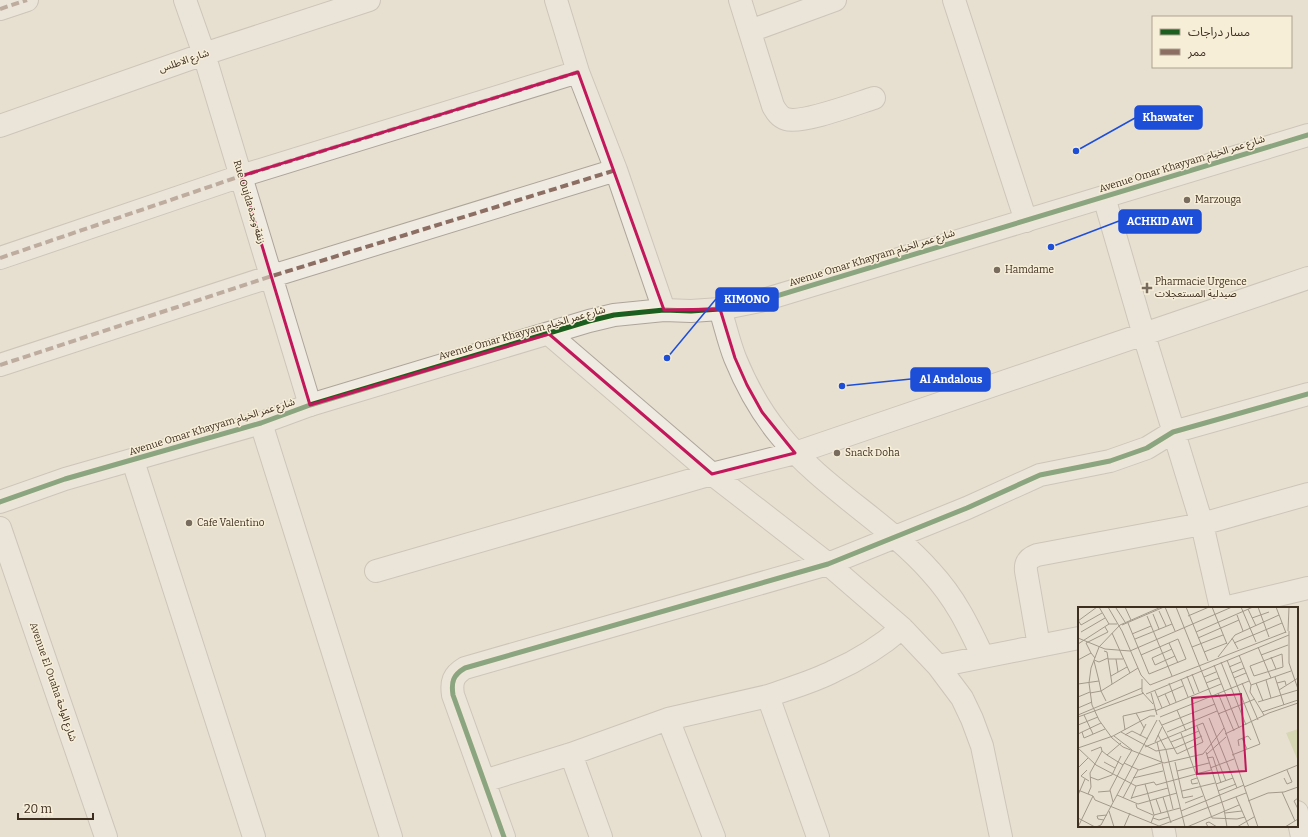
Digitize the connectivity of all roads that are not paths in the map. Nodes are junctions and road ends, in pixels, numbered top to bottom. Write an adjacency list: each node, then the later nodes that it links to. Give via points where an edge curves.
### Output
1 (27, 0): 8 (street)
2 (185, 0): 10 (street, Rue Oujda زنقة وجدة)
3 (370, 0): 10 (street, شارع الاطلس)
4 (556, 0): 11 (street)
5 (740, 0): 9 (street)
6 (835, 0): 9 (street)
7 (954, 0): 18 (street)
8 (0, 9)
9 (750, 31): 12 (street, via 773,106 785,118 794,120 810,117)
10 (204, 54): 13 (street, شارع الاطلس); 16 (street, Rue Oujda زنقة وجدة)
11 (578, 72): 15 (street); 16 (street)
12 (874, 98)
13 (0, 126)
14 (1308, 135): 17 (street, Avenue Omar Khayyam شارع عمر الخيام)
15 (616, 170): 20 (street); 23 (street)
16 (241, 176): 19 (street); 20 (street, Rue Oujda زنقة وجدة)
17 (1104, 197): 18 (street, Avenue Omar Khayyam شارع عمر الخيام); 25 (street)
18 (1026, 221): 22 (street, Avenue Omar Khayyam شارع عمر الخيام, via 760,301)
19 (0, 258)
20 (272, 276): 26 (street); 28 (street, Rue Oujda زنقة وجدة)
21 (1308, 278): 25 (street)
22 (720, 309): 23 (street, Avenue Omar Khayyam شارع عمر الخيام); 31 (street, via 735,358 747,385 762,412)
23 (664, 310): 24 (street, Avenue Omar Khayyam شارع عمر الخيام, via 614,315)
24 (549, 334): 28 (street, Avenue Omar Khayyam شارع عمر الخيام); 33 (street)
25 (1144, 335): 30 (street); 31 (street)
26 (0, 365)
27 (1308, 394): 30 (street)
28 (310, 406): 29 (street, Avenue Omar Khayyam شارع عمر الخيام)
29 (261, 423): 32 (street, Avenue Omar Khayyam شارع عمر الخيام); 58 (street)
30 (1174, 432): 36 (street); 38 (street, via 1146,448 1110,461 1040,476)
31 (795, 453): 33 (street); 38 (street)
32 (133, 461): 35 (street, Avenue Omar Khayyam شارع عمر الخيام, via 64,479); 57 (street)
33 (712, 474): 39 (street); 40 (street)
34 (1308, 494): 36 (street)
35 (0, 502)
36 (1202, 524): 43 (street); 47 (street, via 1032,557 1026,564 1026,571)
37 (0, 528): 56 (street, Avenue El Ouaha شارع الواحة)
38 (894, 537): 39 (street); 48 (street, via 931,572 949,594 964,617)
39 (828, 564): 45 (street); 53 (street, via 473,665 459,672 452,682 453,695)
40 (376, 571)
41 (1308, 588): 42 (street)
42 (1258, 604): 44 (street)
43 (1221, 607)
44 (1232, 607)
45 (902, 628): 49 (street); 50 (street, via 881,645 846,666)
46 (1078, 638): 47 (street)
47 (1039, 646): 48 (street)
48 (983, 657): 49 (street)
49 (938, 666): 63 (street, via 962,698 972,718 982,746)
50 (768, 696): 51 (street); 62 (street)
51 (668, 719): 52 (street); 61 (street)
52 (571, 754): 53 (street); 60 (street)
53 (484, 781): 59 (street)
54 (1298, 817): 65 (street)
55 (1163, 827): 64 (street)
56 (106, 837)
57 (254, 837)
58 (391, 837)
59 (504, 837)
60 (601, 837)
61 (714, 837)
62 (818, 837)
63 (1001, 837)
64 (1165, 837)
65 (1302, 837)

